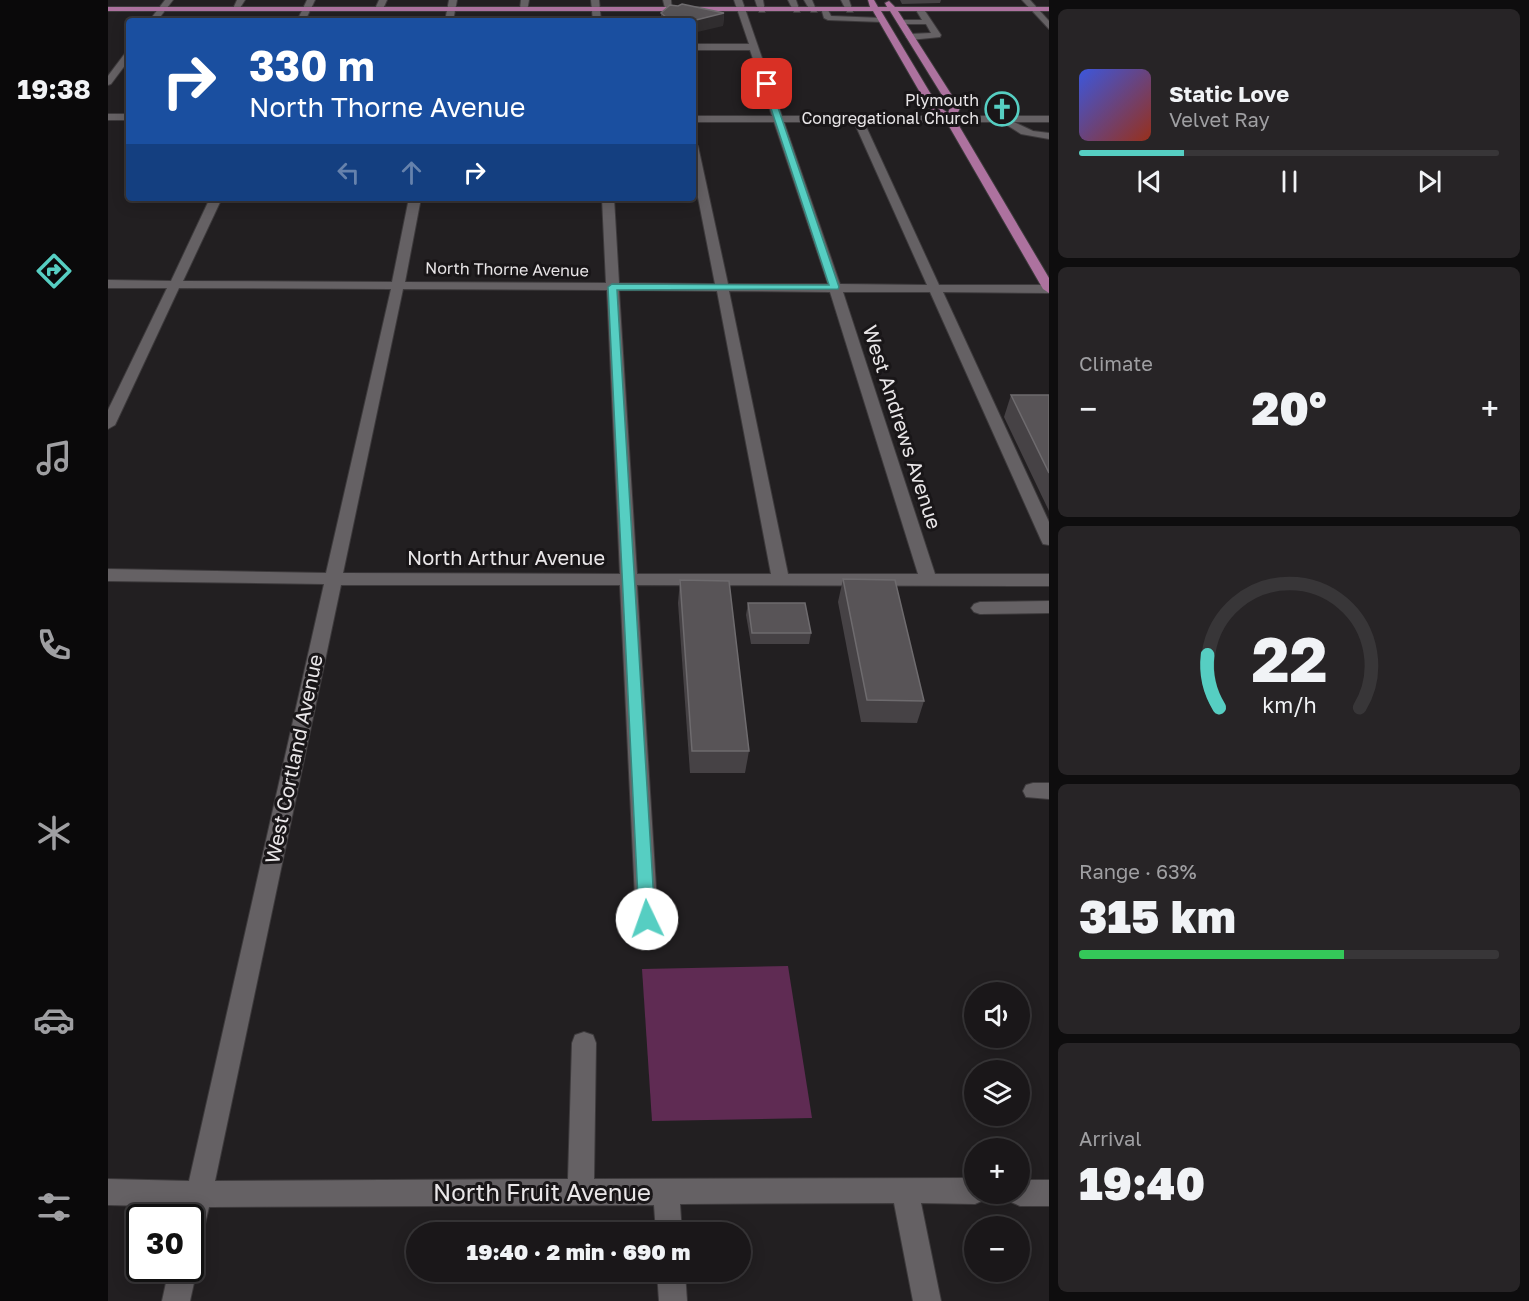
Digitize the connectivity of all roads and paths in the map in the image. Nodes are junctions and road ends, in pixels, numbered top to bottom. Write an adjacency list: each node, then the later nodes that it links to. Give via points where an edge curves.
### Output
1 (169, 0): 18 (street)
2 (241, 0): 19 (street)
3 (311, 0): 20 (street)
4 (383, 0): 21 (street)
5 (595, 0): 24 (street)
6 (667, 0): 25 (street)
7 (759, 0): 26 (street)
8 (792, 0): 27 (street)
9 (808, 0): 28 (street)
10 (844, 0): 30 (street)
11 (870, 0): 31 (main road)
12 (887, 0): 32 (main road)
13 (1026, 0): 22 (street)
14 (452, 5): 15 (main road); 21 (main road)
15 (524, 5): 24 (main road)
16 (740, 5): 25 (main road); 26 (main road); 43 (street, West Andrews Avenue)
17 (108, 9): 18 (main road)
18 (162, 9): 19 (main road); 34 (street)
19 (235, 9): 20 (main road)
20 (306, 9): 21 (main road); 35 (street)
21 (380, 9)
22 (1034, 9): 23 (main road); 33 (main road); 40 (street)
23 (1049, 9)
24 (596, 10): 25 (main road); 36 (street)
25 (669, 10)
26 (762, 10): 27 (main road)
27 (797, 10): 28 (main road)
28 (814, 10): 29 (main road)
29 (824, 10): 30 (main road); 37 (street, via 828,18)
30 (850, 10): 31 (main road)
31 (876, 10): 32 (main road); 37 (main road)
32 (893, 10): 33 (main road); 38 (main road)
33 (920, 10): 39 (street)
34 (155, 18)
35 (302, 18)
36 (597, 18)
37 (882, 20): 50 (main road, via 934,108)
38 (901, 22): 39 (street); 41 (main road)
39 (929, 22): 41 (street, via 937,35)
40 (1049, 26)
41 (910, 37): 50 (main road, via 955,108)
42 (696, 38): 43 (street)
43 (752, 42): 44 (street); 53 (street, West Andrews Avenue)
44 (696, 47)
45 (126, 58): 46 (street)
46 (108, 82)
47 (108, 117): 48 (street)
48 (126, 117)
49 (696, 119): 53 (street)
50 (950, 119): 51 (street); 54 (street); 67 (main road)
51 (1004, 119): 52 (street); 55 (street, via 1032,136)
52 (1049, 119)
53 (779, 120): 54 (street); 65 (street, West Andrews Avenue)
54 (858, 120): 66 (street)
55 (1049, 136)
56 (696, 160): 64 (street)
57 (215, 201): 61 (street)
58 (414, 201): 62 (street, West Cortland Avenue)
59 (608, 201): 63 (street)
60 (108, 284): 61 (street, North Thorne Avenue)
61 (174, 284): 62 (street, North Thorne Avenue); 68 (street)
62 (398, 284): 63 (street, North Thorne Avenue); 71 (street, West Cortland Avenue)
63 (612, 287): 64 (street, North Thorne Avenue); 72 (street)
64 (723, 287): 65 (street, North Thorne Avenue); 73 (street)
65 (835, 287): 66 (street, North Thorne Avenue); 74 (street, West Andrews Avenue)
66 (936, 288): 67 (street, North Thorne Avenue); 69 (street)
67 (1049, 289)
68 (108, 425)
69 (1049, 540)
70 (108, 575): 71 (street, North Arthur Avenue)
71 (333, 579): 72 (street, North Arthur Avenue); 87 (street, West Cortland Avenue)
72 (628, 579): 73 (street, North Arthur Avenue); 78 (street)
73 (780, 579): 74 (street, North Arthur Avenue)
74 (928, 580): 75 (street, North Arthur Avenue)
75 (1049, 580)
76 (1049, 607): 77 (street)
77 (980, 608)
78 (647, 919)
79 (584, 1042): 84 (street)
80 (905, 1190): 81 (street, North Fruit Avenue); 85 (street, North Fruit Avenue); 94 (street)
81 (964, 1191)
82 (108, 1192): 87 (street, North Fruit Avenue)
83 (1030, 1192): 86 (street)
84 (581, 1193): 85 (street, North Fruit Avenue); 87 (street, North Fruit Avenue)
85 (666, 1193): 89 (street)
86 (1049, 1193)
87 (199, 1194): 88 (street, West Cortland Avenue)
88 (197, 1204)
89 (668, 1222)
90 (180, 1282): 92 (street)
91 (672, 1282): 93 (street)
92 (176, 1301)
93 (673, 1301)
94 (927, 1301)

